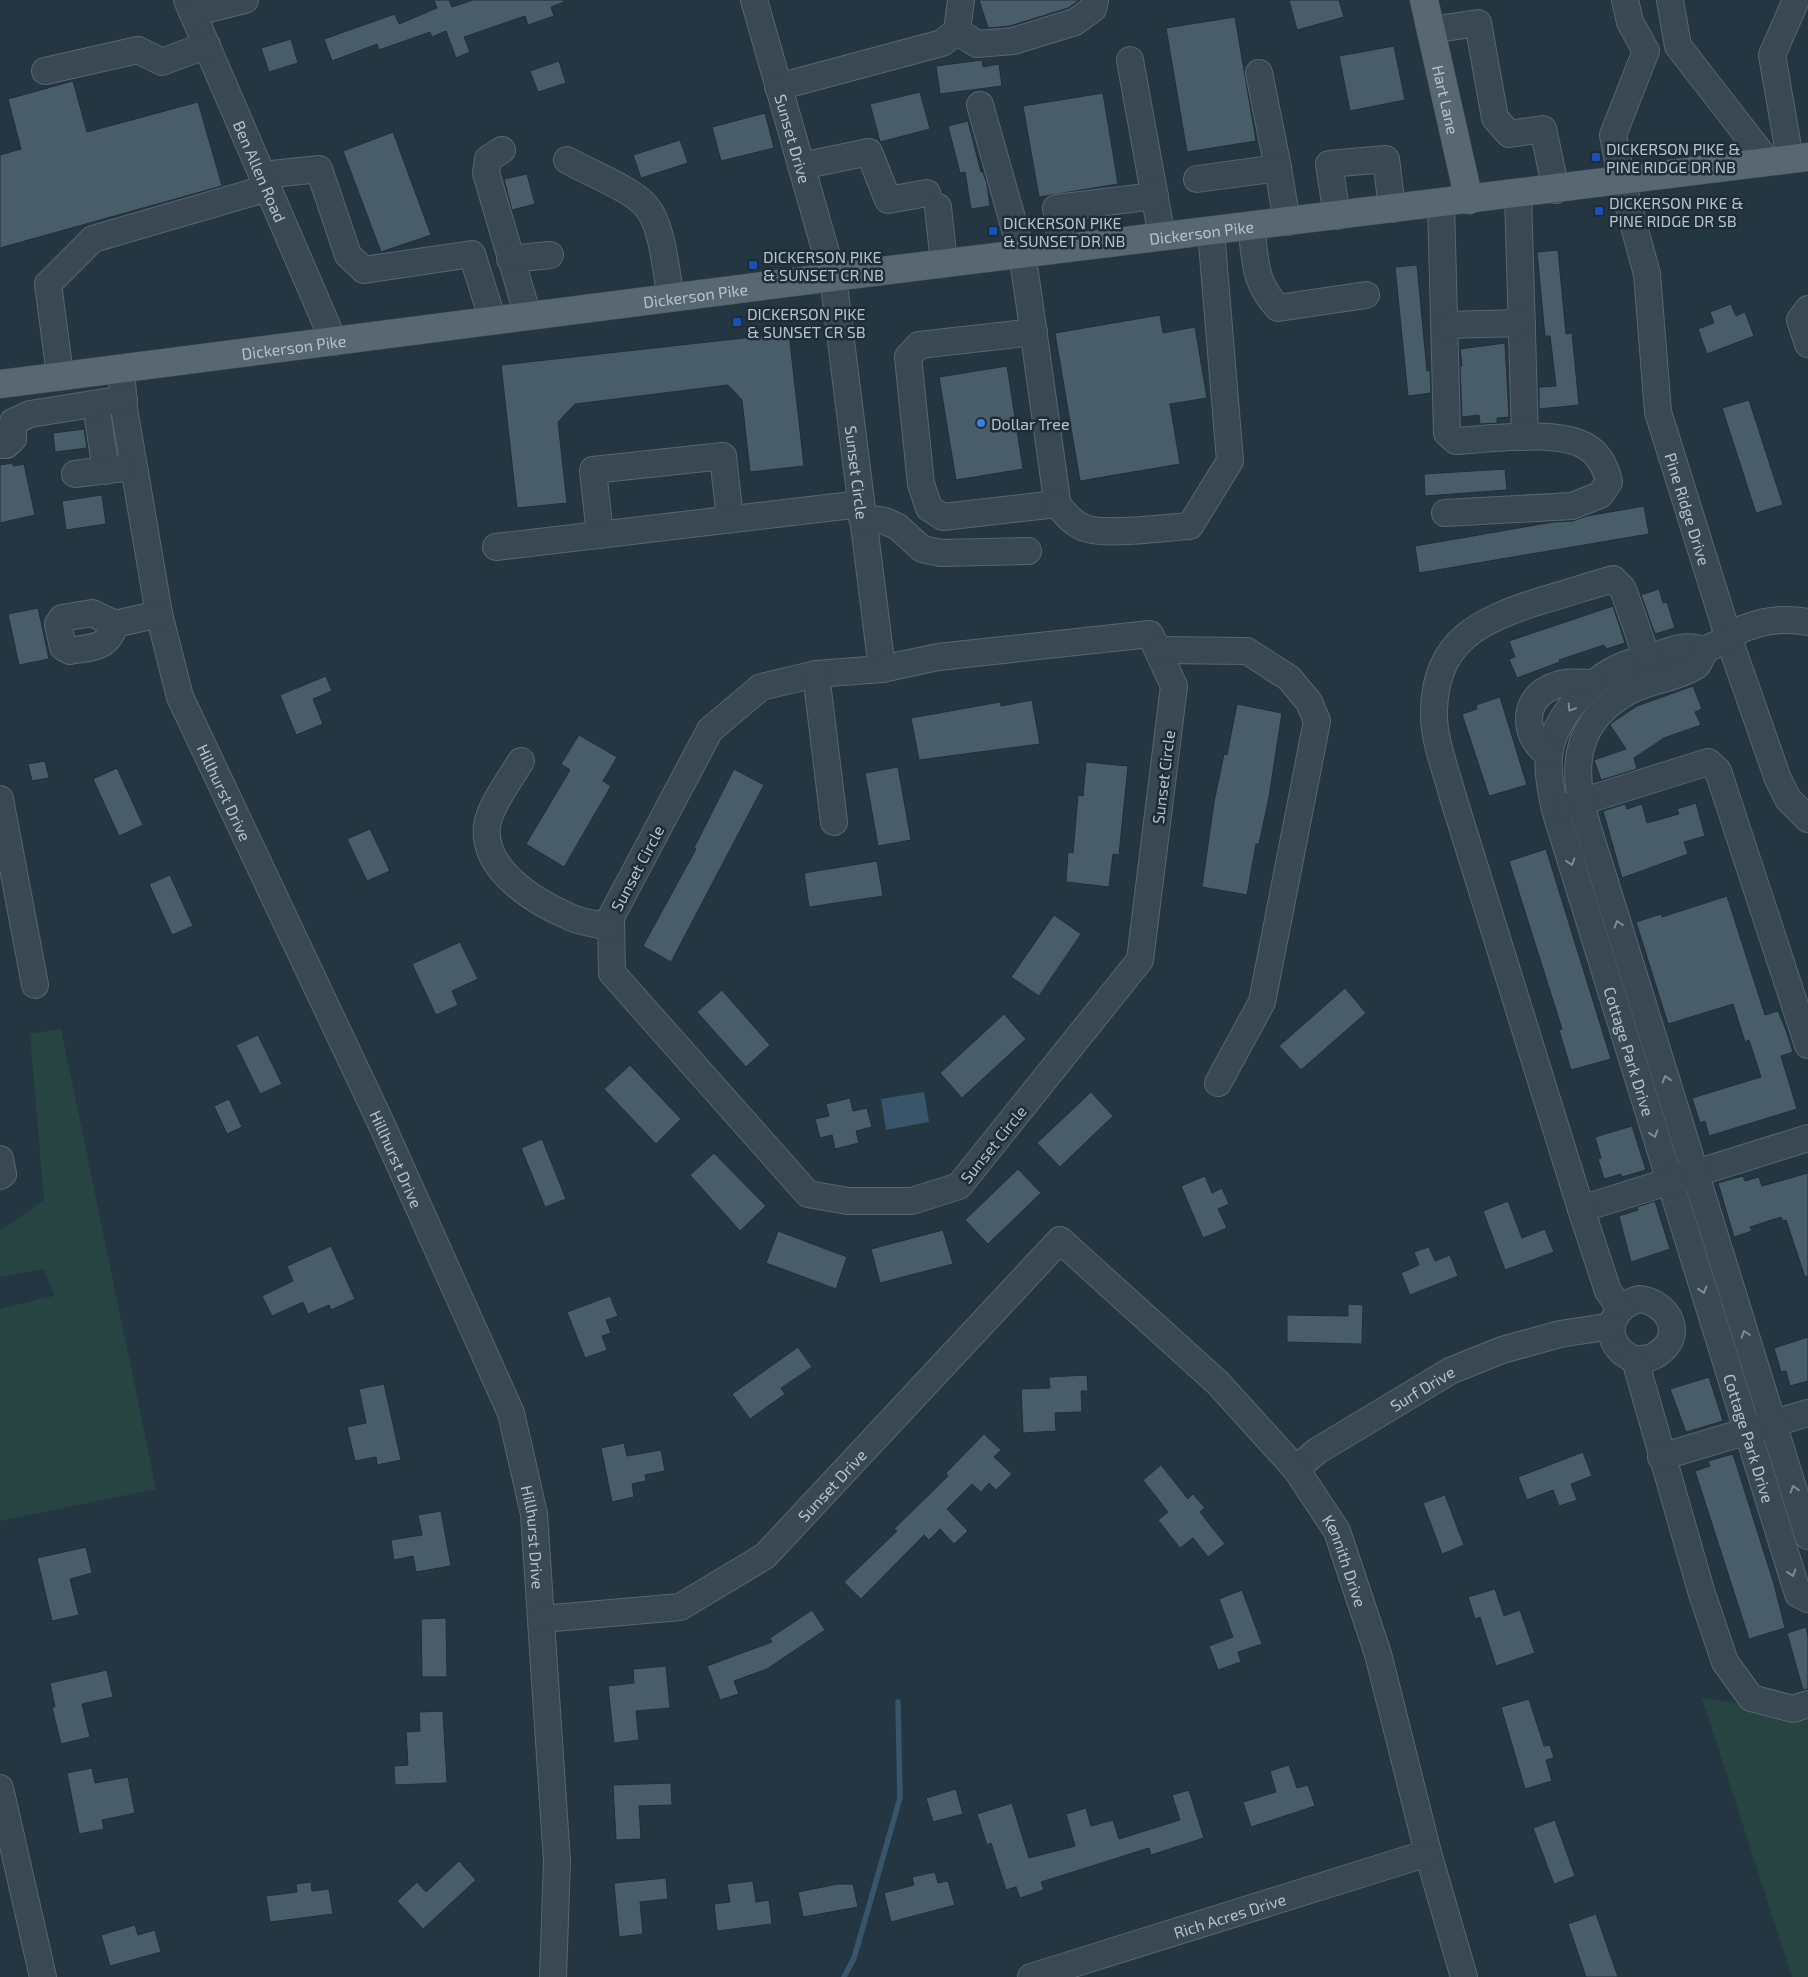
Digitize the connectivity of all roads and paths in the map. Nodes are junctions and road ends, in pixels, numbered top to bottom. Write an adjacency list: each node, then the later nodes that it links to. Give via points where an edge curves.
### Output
1 (245, 0): 9 (street)
2 (754, 0): 18 (street, Sunset Drive)
3 (961, 0): 11 (street)
4 (1095, 0): 11 (street, via 1093,9 1075,22 1012,41 977,44)
5 (1424, 0): 10 (main road, Hart Lane)
6 (1625, 0): 14 (street, via 1630,22)
7 (1670, 0): 13 (street)
8 (1796, 0): 21 (street, via 1772,55)
9 (190, 6): 12 (street, Ben Allen Road)
10 (1431, 30): 28 (street, via 1478,23 1495,118 1509,134 1543,129); 31 (main road, Hart Lane)
11 (957, 31): 18 (street, via 942,43)
12 (207, 45): 16 (street, via 162,62 138,50); 26 (street, Ben Allen Road)
13 (1678, 46): 14 (street); 21 (street)
14 (1646, 51): 27 (street, Pine Ridge Drive, via 1614,135)
15 (1130, 60): 30 (street)
16 (45, 71)
17 (1259, 73): 24 (street)
18 (778, 87): 23 (street, Sunset Drive)
19 (980, 106): 40 (street)
20 (502, 150): 42 (street, via 488,159 486,173)
21 (1789, 159): 27 (main road, Dickerson Pike)
22 (566, 160): 46 (street, via 625,191 646,206 660,239)
23 (801, 166): 43 (street, via 869,152 888,200 932,200); 44 (street, Sunset Drive)
24 (1278, 168): 25 (street); 35 (street)
25 (1197, 179)
26 (266, 182): 49 (street, via 319,169 348,255 364,270 472,254); 53 (street, Ben Allen Road); 56 (street, via 93,238 48,284)
27 (1622, 182): 28 (main road, Dickerson Pike); 75 (street, Pine Ridge Drive, via 1647,274 1658,412)
28 (1556, 190): 29 (main road, Dickerson Pike)
29 (1518, 194): 31 (main road, Dickerson Pike); 50 (street)
30 (1155, 196): 38 (street); 39 (street, via 1056,208)
31 (1469, 200): 32 (main road, Dickerson Pike)
32 (1441, 203): 33 (main road, Dickerson Pike); 51 (street)
33 (1392, 209): 34 (main road, Dickerson Pike); 34 (street, via 1386,159 1329,164)
34 (1337, 216): 35 (main road, Dickerson Pike)
35 (1287, 222): 36 (main road, Dickerson Pike)
36 (1251, 226): 37 (main road, Dickerson Pike); 45 (street, via 1258,280 1278,308)
37 (1211, 231): 38 (main road, Dickerson Pike); 65 (street, via 1230,462 1190,526 1111,531 1084,528 1071,520)
38 (1162, 237): 39 (main road, Dickerson Pike)
39 (1062, 249): 40 (main road, Dickerson Pike)
40 (1022, 254): 43 (main road, Dickerson Pike); 52 (street)
41 (550, 255): 42 (street)
42 (510, 259): 48 (street)
43 (944, 263): 44 (main road, Dickerson Pike)
44 (832, 276): 46 (main road, Dickerson Pike); 66 (street, Sunset Circle)
45 (1366, 295)
46 (671, 298): 48 (main road, Dickerson Pike)
47 (1808, 309): 54 (street, via 1800,320)
48 (528, 316): 49 (main road, Dickerson Pike)
49 (493, 321): 53 (main road, Dickerson Pike)
50 (1522, 323): 51 (street); 60 (street)
51 (1446, 325): 60 (street, via 1447,433 1456,441)
52 (1034, 332): 65 (street); 65 (street, via 919,345 908,357 921,484 929,508 943,517)
53 (334, 342): 55 (main road, Dickerson Pike)
54 (1808, 344)
55 (121, 368): 56 (main road, Dickerson Pike); 58 (street, Hillhurst Drive)
56 (60, 375): 57 (main road, Dickerson Pike)
57 (0, 384)
58 (124, 399): 59 (street); 62 (street, Hillhurst Drive)
59 (96, 405): 61 (street, via 30,414 14,422 13,439 6,445); 63 (street)
60 (1525, 437): 67 (street, via 1546,436 1587,446 1606,468 1609,482 1600,495 1572,506)
61 (0, 445)
62 (134, 467): 63 (street); 72 (street, Hillhurst Drive)
63 (106, 471): 64 (street)
64 (74, 474)
65 (1057, 504)
66 (861, 511): 68 (street); 71 (street, via 898,527 922,549 941,553); 79 (street, Sunset Circle)
67 (1445, 513)
68 (730, 520): 69 (street); 69 (street, via 723,456 593,470)
69 (600, 535): 70 (street)
70 (496, 547)
71 (1028, 551)
72 (159, 614): 74 (street); 111 (street, Hillhurst Drive, via 180,697 381,1123 511,1413 534,1514)
73 (1808, 622): 75 (street, Cottage Park Drive, via 1791,619 1770,621 1744,628)
74 (115, 624)
75 (1729, 639): 77 (street, Cottage Park Drive); 88 (street, Pine Ridge Drive, via 1778,779 1788,799)
76 (1158, 650): 79 (street, Sunset Circle, via 1150,634 938,657); 90 (street, Sunset Circle, via 1174,686 1140,960 959,1186 912,1201 848,1201 808,1194 612,974); 93 (street, via 1247,651 1288,678 1309,702 1317,722 1262,1002)
77 (1705, 651): 78 (street, Cottage Park Drive, via 1692,646); 82 (street, Cottage Park Drive, via 1698,664 1676,677)
78 (1648, 659): 81 (street, Cottage Park Drive, via 1624,664); 82 (street); 99 (street, via 1623,589 1614,579 1508,611 1478,625 1458,642 1446,660 1437,684 1434,712 1440,750)
79 (882, 669): 80 (street, Sunset Circle)
80 (816, 674): 89 (street); 90 (street, Sunset Circle, via 762,687 710,730 611,917)
81 (1592, 683): 83 (street, Cottage Park Drive, one-way to 83, via 1570,709); 83 (street, via 1568,682 1545,690 1536,698 1529,722 1530,734 1538,748)
82 (1656, 683): 86 (street, Cottage Park Drive, via 1631,690 1608,705 1595,720 1582,742 1577,765)
83 (1549, 754): 87 (street, Cottage Park Drive)
84 (521, 762): 90 (street, via 492,811 487,826 490,852 504,873 534,898 571,918)
85 (0, 799): 91 (street)
86 (1580, 801): 87 (street); 92 (street, via 1708,762 1718,771); 96 (street, Cottage Park Drive, one-way to 86)
87 (1555, 810): 98 (street, Cottage Park Drive, one-way to 98)
88 (1808, 819)
89 (834, 822)
90 (611, 927)
91 (35, 985)
92 (1808, 1045)
93 (1218, 1083)
94 (1808, 1138): 96 (street)
95 (0, 1158): 97 (street, via 3,1174)
96 (1695, 1172): 98 (street); 104 (street, Cottage Park Drive, one-way to 96)
97 (0, 1176)
98 (1669, 1181): 99 (street); 105 (street, Cottage Park Drive, one-way to 105)
99 (1581, 1209): 101 (street)
100 (1060, 1240): 107 (street, Kennith Drive, via 1218,1383); 111 (street, Sunset Drive, via 765,1556 680,1608)
101 (1616, 1317): 102 (street, via 1616,1344); 102 (street, via 1638,1299 1658,1304 1670,1320 1672,1330 1664,1349 1648,1358); 107 (street, Surf Drive, via 1502,1350 1450,1371 1317,1451)
102 (1635, 1360): 106 (street)
103 (1808, 1413): 104 (street)
104 (1774, 1423): 105 (street); 108 (street, Cottage Park Drive, one-way to 104)
105 (1747, 1432): 106 (street); 109 (street, Cottage Park Drive)
106 (1661, 1457): 112 (street, via 1726,1662 1750,1698 1793,1709)
107 (1296, 1469): 114 (street, Kennith Drive, via 1338,1531 1378,1654)
108 (1808, 1536): 109 (street, Cottage Park Drive)
109 (1782, 1542): 110 (street, Cottage Park Drive, one-way to 110, via 1798,1594)
110 (1808, 1599)
111 (542, 1619): 116 (street, Hillhurst Drive, via 557,1862)
112 (1808, 1704)
113 (0, 1788): 115 (street)
114 (1428, 1853): 117 (street, Rich Acres Drive); 118 (street, Kennith Drive)
115 (43, 1977)
116 (553, 1977)
117 (1031, 1977)
118 (1464, 1977)

